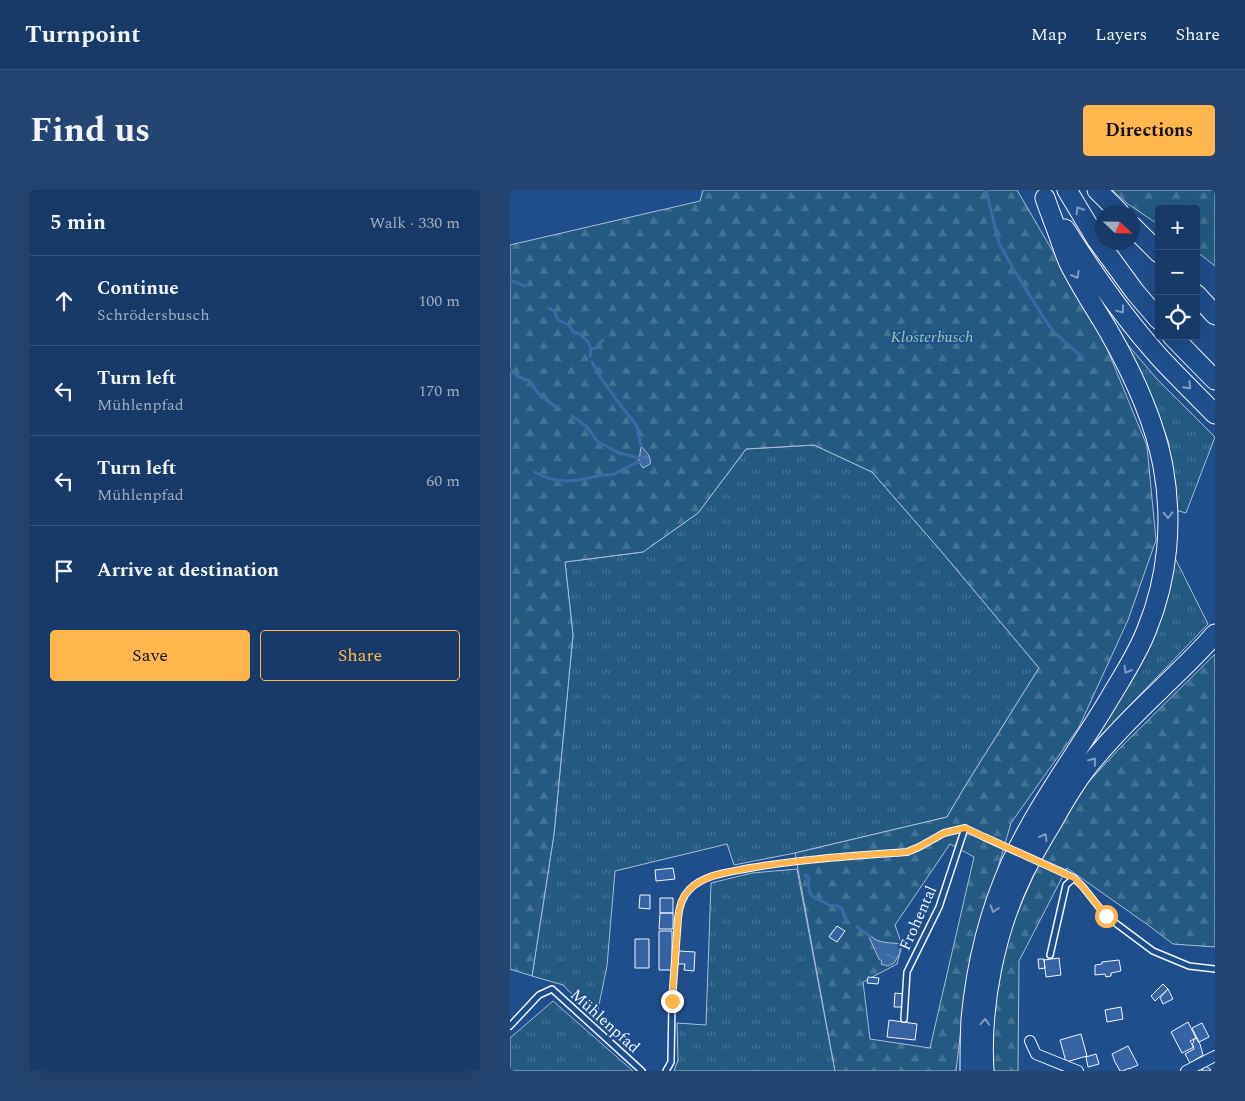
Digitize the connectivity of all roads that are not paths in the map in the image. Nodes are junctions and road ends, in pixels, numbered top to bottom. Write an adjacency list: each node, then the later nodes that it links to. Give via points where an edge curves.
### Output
1 (1067, 190): 8 (highway, one-way to 1, via 1097,240)
2 (1097, 190): 4 (highway)
3 (1043, 194): 12 (highway, one-way to 12, via 1083,258 1124,314); 14 (highway, one-way to 14, via 1069,264 1137,386 1163,466 1168,508 1164,570 1154,610 1129,666 1079,748)
4 (1112, 205)
5 (1140, 234): 6 (highway)
6 (1155, 250)
7 (1197, 295): 9 (highway)
8 (1155, 315)
9 (1215, 315)
10 (1176, 340): 11 (highway)
11 (1215, 380)
12 (1215, 414)
13 (1215, 634): 14 (highway, one-way to 13)
14 (1058, 796): 25 (highway, one-way to 25, via 1011,863 998,896 976,979); 26 (highway, one-way to 14, via 985,1022 999,939)
15 (965, 828): 16 (lane, bridge); 19 (lane, Frohental, via 939,907 907,972); 24 (lane, via 944,833 907,852 781,863 719,874 690,889 679,909 671,1062)
16 (1074, 878): 17 (lane, via 1066,885); 18 (lane, via 1106,916 1154,951 1189,966)
17 (1050, 955)
18 (1215, 969)
19 (904, 1019)
20 (510, 1026): 23 (lane, Mühlenpfad, via 539,995 552,989)
21 (1030, 1041): 27 (street, via 1036,1054)
22 (1215, 1056): 28 (street)
23 (642, 1071)
24 (666, 1071)
25 (970, 1071)
26 (984, 1071)
27 (1078, 1071)
28 (1186, 1071)

